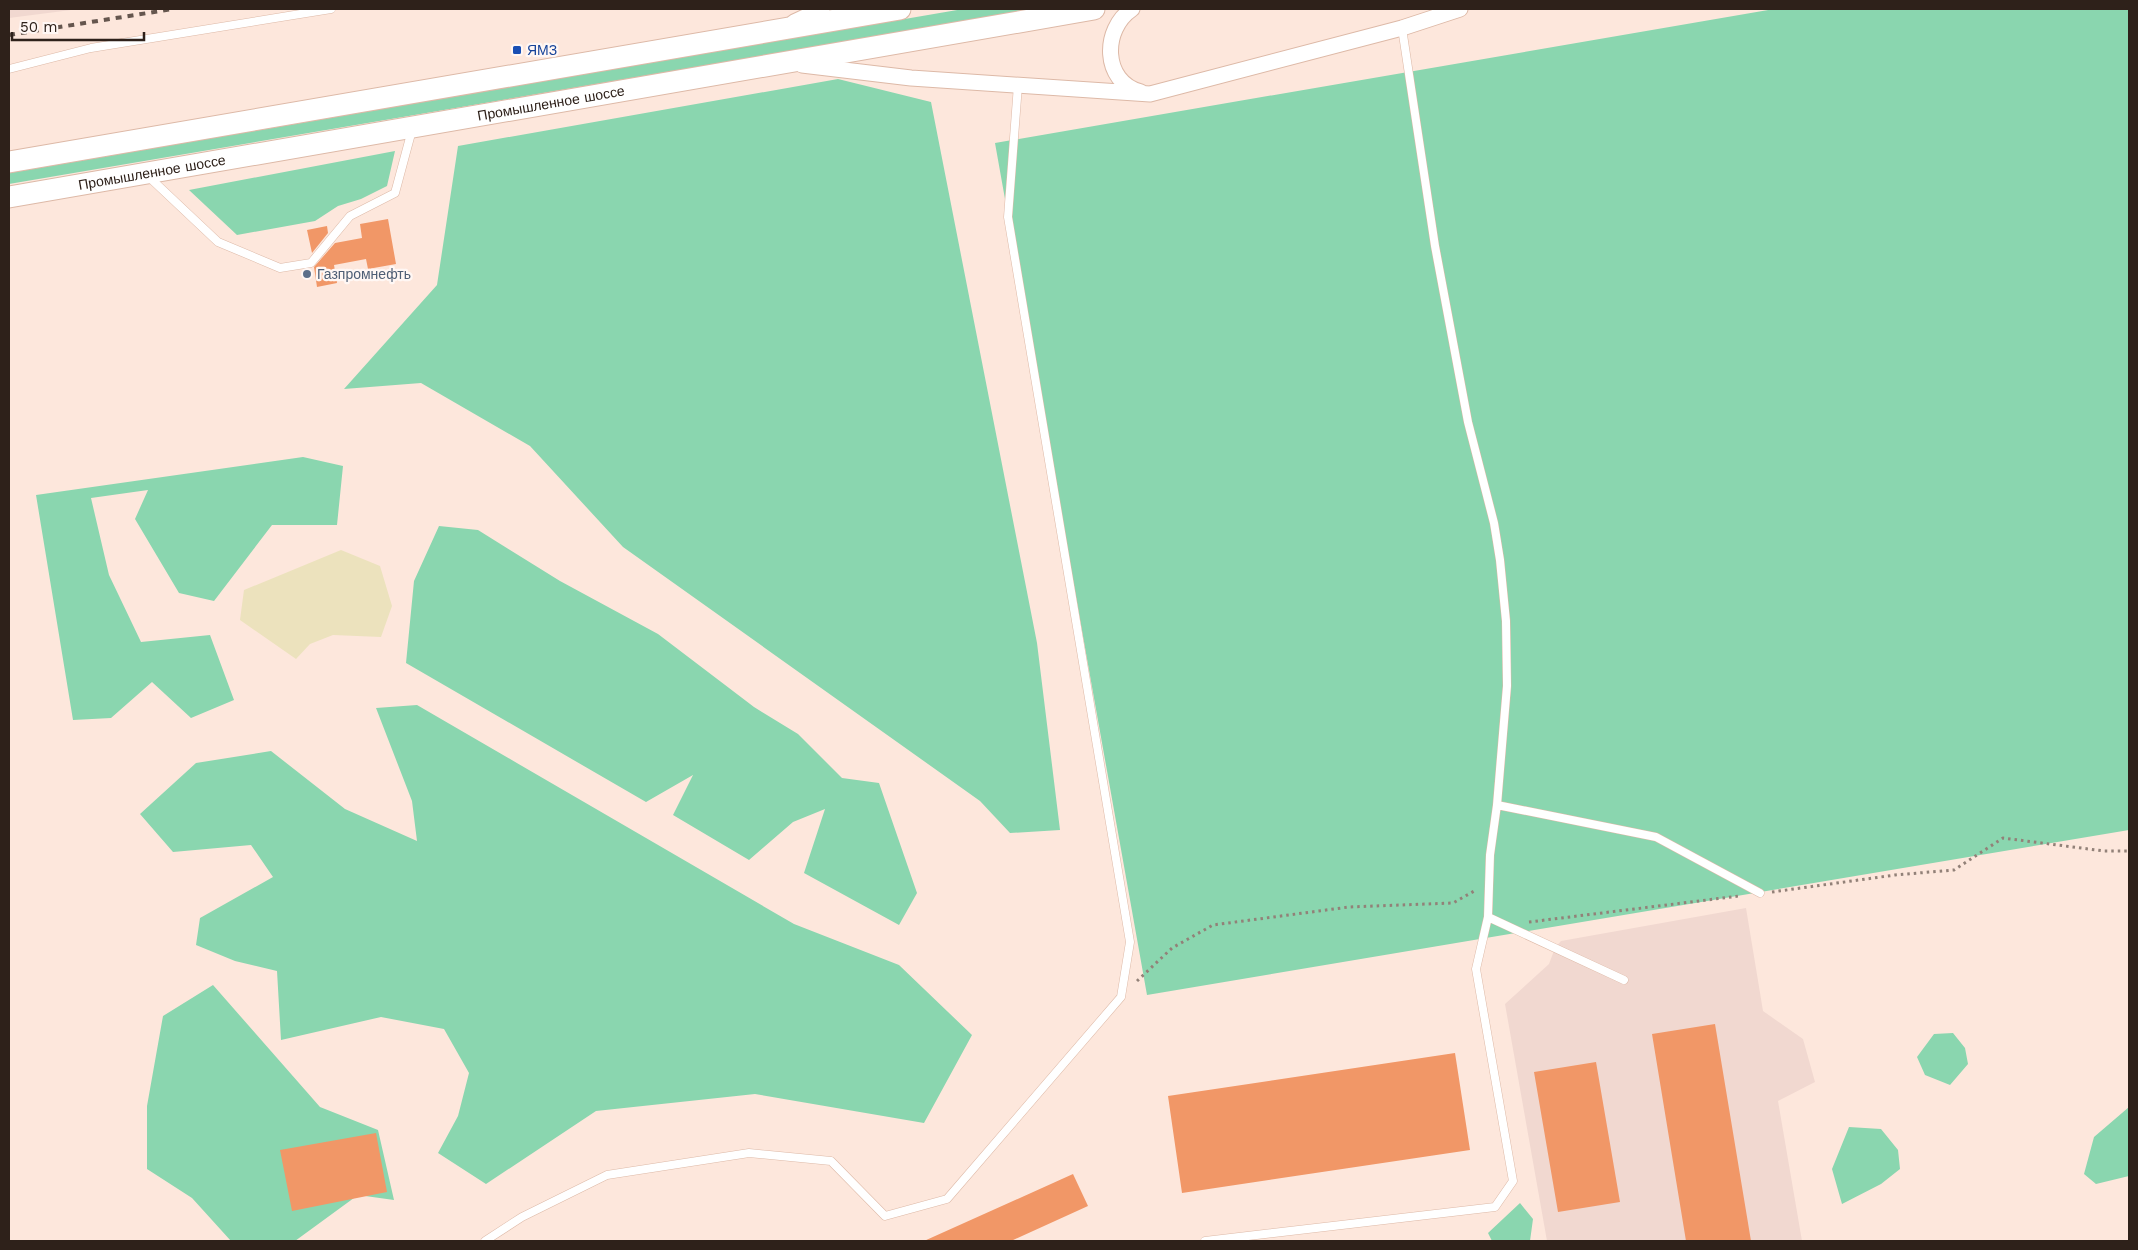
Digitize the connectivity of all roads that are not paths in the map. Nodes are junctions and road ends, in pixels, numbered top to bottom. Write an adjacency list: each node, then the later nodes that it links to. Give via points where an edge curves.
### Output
1 (330, 9): 10 (lane, via 91,48)
2 (822, 9): 7 (street)
3 (900, 9): 7 (main road)
4 (1094, 9): 9 (main road, Промышленное шоссе)
5 (1132, 9): 12 (street, via 1124,14 1111,35 1109,51 1121,80 1133,90)
6 (1460, 9): 8 (street)
7 (779, 28): 14 (main road)
8 (1402, 28): 12 (street); 17 (lane, via 1435,246 1468,422 1494,523 1500,560 1506,621 1507,686)
9 (789, 63): 11 (street, via 911,78); 13 (main road, Промышленное шоссе)
10 (9, 68)
11 (1018, 85): 12 (street); 21 (lane, via 1008,217 1130,942 1121,997 947,1199 885,1216 831,1161 749,1153 608,1175 522,1217)
12 (1150, 94)
13 (412, 128): 15 (main road, Промышленное шоссе); 15 (lane, via 396,193 350,216 311,263 280,268 218,242)
14 (9, 162)
15 (145, 174): 16 (main road, Промышленное шоссе)
16 (9, 197)
17 (1497, 805): 18 (lane, via 1656,837); 19 (lane, via 1488,883)
18 (1760, 893)
19 (1488, 917): 20 (lane); 22 (lane, via 1476,969 1513,1181 1494,1207)
20 (1624, 980)
21 (485, 1241)
22 (1205, 1241)

